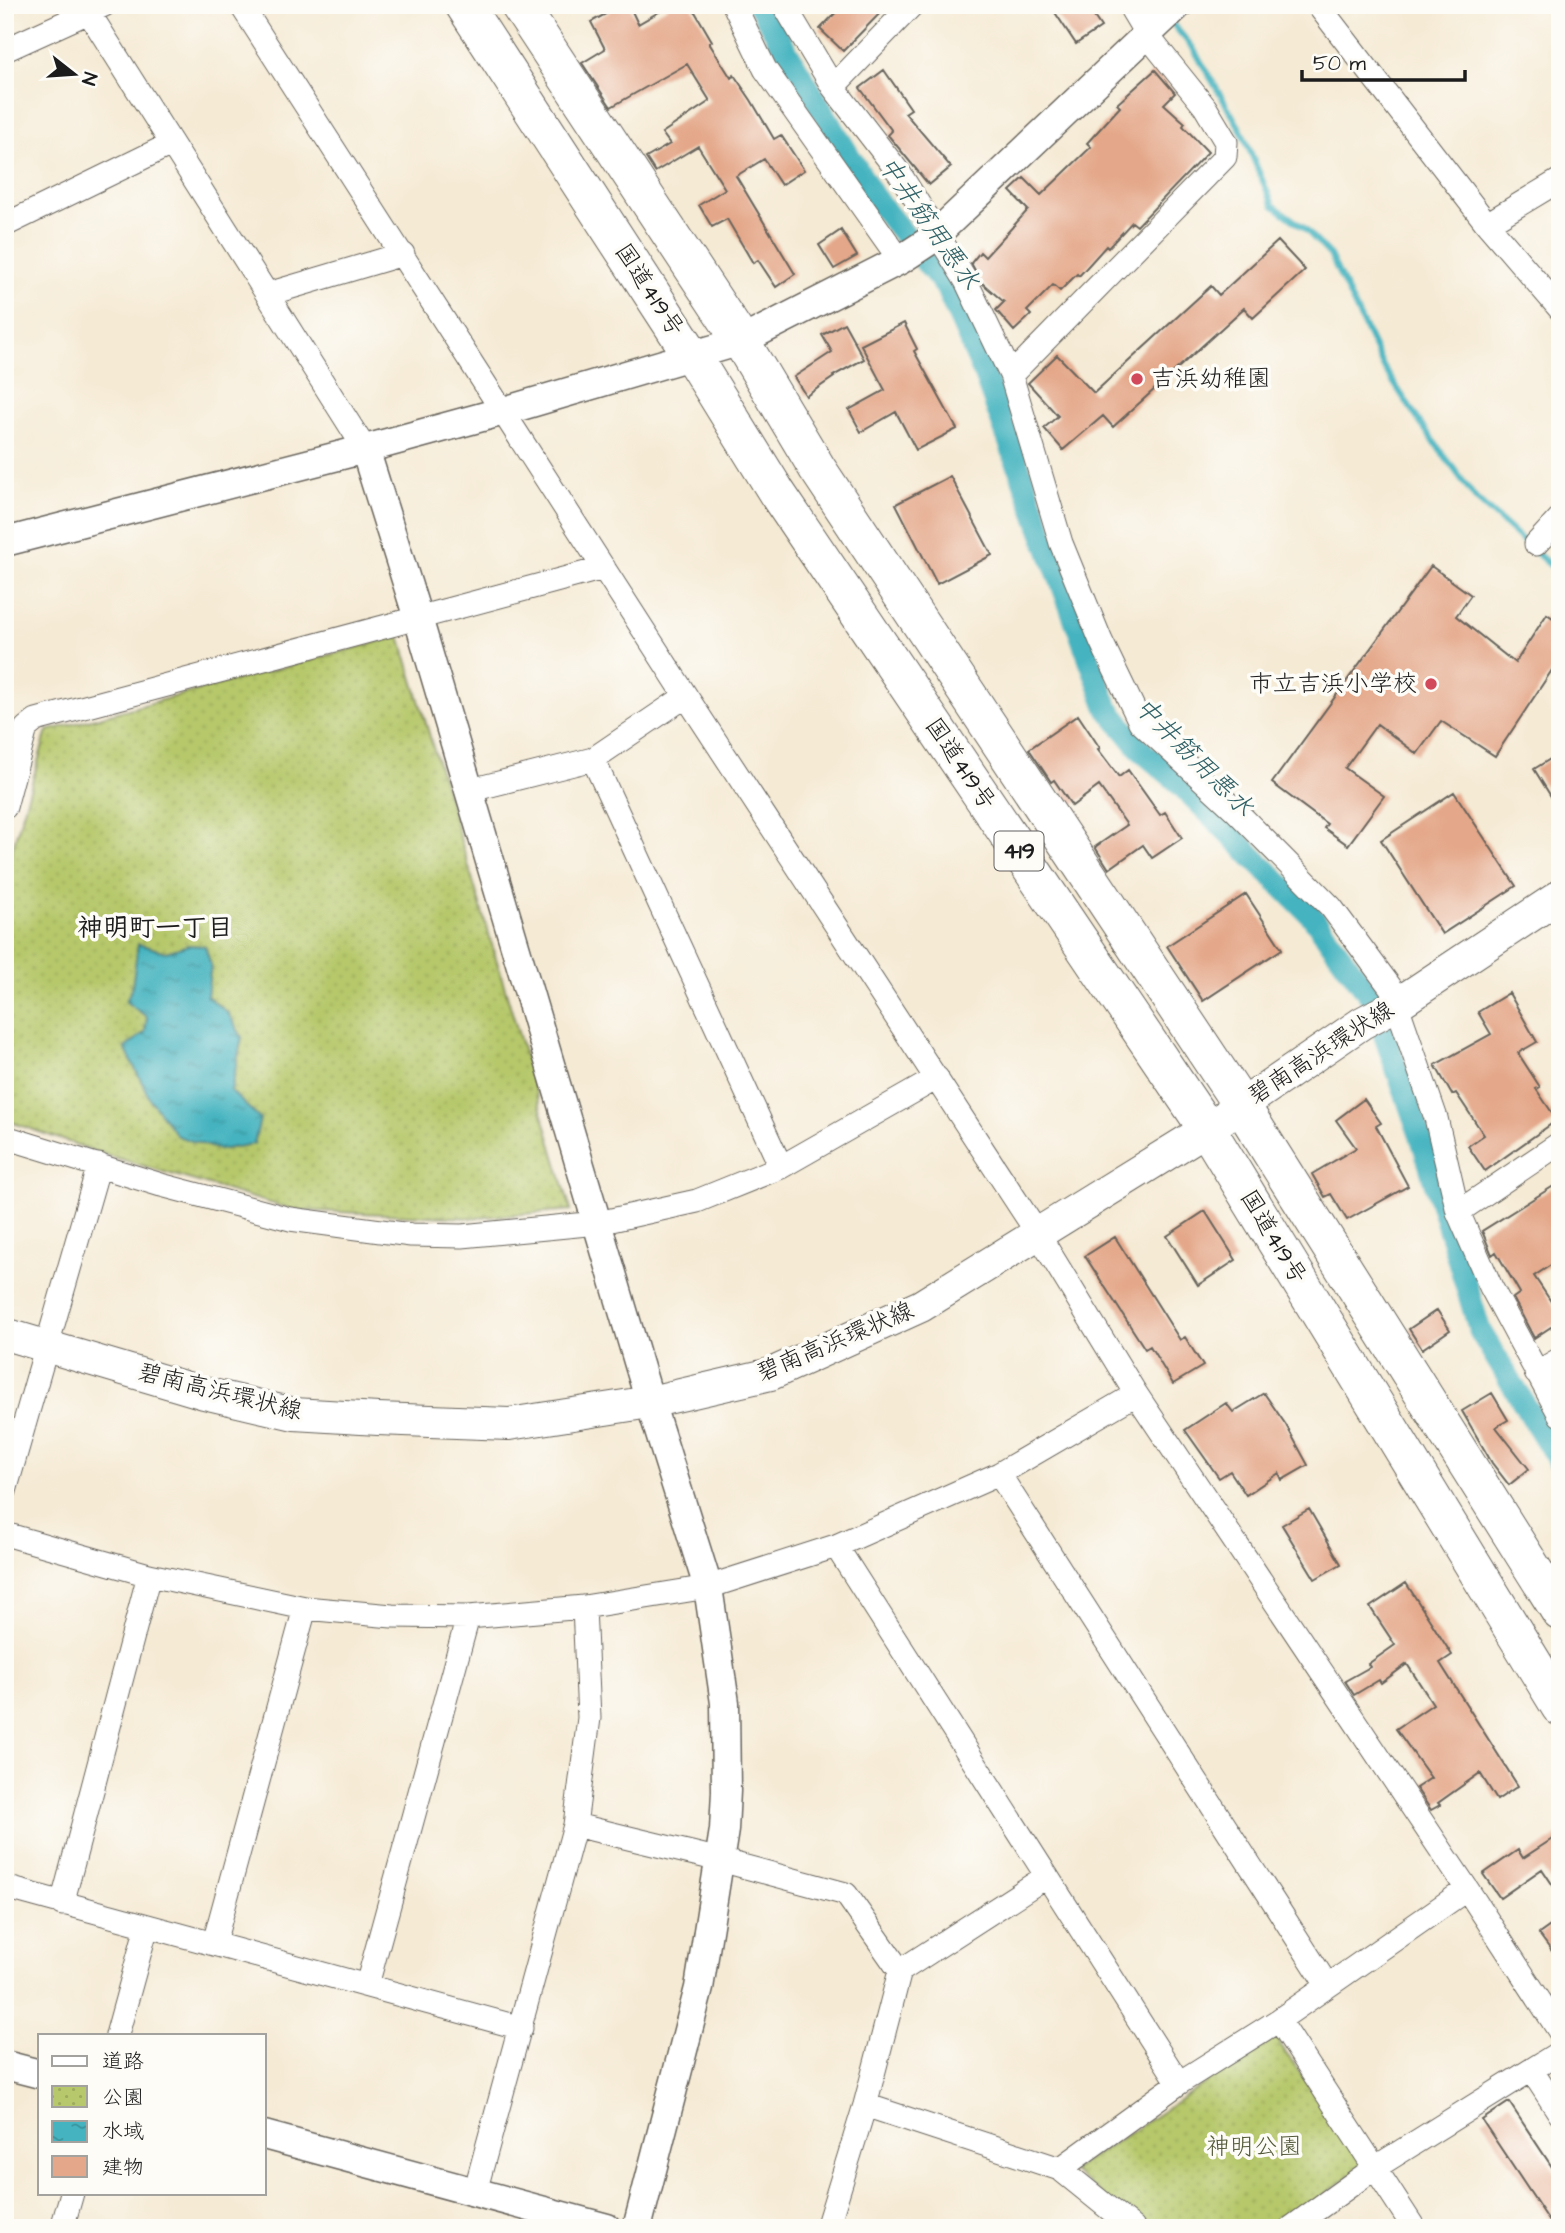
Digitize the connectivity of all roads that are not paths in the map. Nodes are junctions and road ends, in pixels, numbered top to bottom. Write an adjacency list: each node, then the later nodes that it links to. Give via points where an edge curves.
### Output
1 (241, 5): 19 (street)
2 (464, 5): 23 (highway, 国道419号 / 419)
3 (519, 5): 22 (highway, 国道419号 / 419)
4 (734, 5): 18 (street, via 765,69)
5 (784, 5): 13 (street)
6 (912, 5): 13 (street)
7 (1129, 5): 11 (street)
8 (1318, 5): 17 (street)
9 (1177, 6): 11 (street)
10 (92, 8): 12 (street); 14 (street)
11 (1152, 31): 18 (street); 24 (street, via 1226,142 1225,158)
12 (5, 50)
13 (833, 87): 18 (street, via 900,174)
14 (171, 145): 16 (street); 20 (street)
15 (1560, 180): 17 (street)
16 (5, 225)
17 (1487, 225): 21 (street)
18 (918, 247): 22 (street); 24 (street, via 972,292)
19 (403, 254): 20 (street); 25 (street)
20 (268, 294): 26 (street)
21 (1560, 309)
22 (741, 341): 23 (street); 39 (highway, 国道419号 / 419, via 817,468)
23 (691, 354): 25 (street); 40 (highway, 国道419号 / 419, via 777,493)
24 (1011, 375): 37 (street, via 1061,543 1140,722 1331,907 1391,988)
25 (504, 411): 26 (street); 30 (street)
26 (365, 449): 28 (street); 31 (street)
27 (1560, 518): 29 (street)
28 (5, 542)
29 (1536, 544)
30 (604, 568): 31 (street); 32 (street)
31 (418, 618): 34 (street); 35 (street, via 36,720 26,728)
32 (686, 696): 33 (street); 38 (street)
33 (593, 759): 34 (street); 44 (street)
34 (467, 790): 46 (street)
35 (5, 807)
36 (1560, 896): 37 (main road, 碧南高浜環状線)
37 (1396, 1004): 39 (main road, 碧南高浜環状線); 45 (street, via 1436,1118)
38 (937, 1078): 44 (street); 47 (street)
39 (1241, 1105): 40 (main road, 碧南高浜環状線); 63 (highway, 国道419号 / 419)
40 (1207, 1129): 47 (main road, 碧南高浜環状線); 65 (highway, 国道419号 / 419)
41 (5, 1138): 43 (street)
42 (1560, 1143): 45 (street)
43 (99, 1165): 46 (street, via 174,1189 320,1225 462,1236); 49 (street)
44 (781, 1167): 46 (street, via 697,1201)
45 (1458, 1212): 51 (street)
46 (598, 1223): 53 (street)
47 (1038, 1234): 52 (street); 53 (main road, 碧南高浜環状線, via 921,1306 771,1374)
48 (5, 1334): 49 (main road, 碧南高浜環状線)
49 (48, 1346): 53 (main road, 碧南高浜環状線, via 204,1393 294,1414 509,1424); 56 (street)
50 (1560, 1359): 51 (street)
51 (1536, 1373): 54 (street)
52 (1136, 1394): 55 (street); 70 (street)
53 (650, 1402): 60 (street)
54 (1560, 1415)
55 (999, 1474): 58 (street); 76 (street)
56 (5, 1491)
57 (5, 1534): 59 (street)
58 (836, 1546): 60 (street); 68 (street)
59 (149, 1576): 62 (street); 71 (street)
60 (708, 1587): 61 (street); 67 (street, via 725,1703 726,1791)
61 (584, 1607): 64 (street); 66 (street, via 589,1718)
62 (305, 1608): 64 (street); 73 (street)
63 (1560, 1612)
64 (468, 1617): 75 (street)
65 (1560, 1707)
66 (575, 1825): 67 (street); 78 (street)
67 (720, 1860): 74 (street, via 846,1894); 95 (street, via 699,1988)
68 (1047, 1876): 74 (street); 85 (street)
69 (5, 1887): 71 (street)
70 (1467, 1889): 76 (street); 79 (street)
71 (62, 1904): 72 (street)
72 (146, 1926): 73 (street); 80 (street)
73 (214, 1943): 75 (street)
74 (900, 1971): 86 (street)
75 (368, 1985): 78 (street)
76 (1327, 1985): 77 (street)
77 (1279, 2020): 85 (street); 89 (street)
78 (521, 2028): 91 (street)
79 (1560, 2032)
80 (117, 2034)
81 (1560, 2052): 83 (street)
82 (5, 2065): 84 (street)
83 (1532, 2071): 87 (street); 89 (street)
84 (38, 2073)
85 (1179, 2082): 90 (street)
86 (865, 2105): 90 (street); 96 (street)
87 (1560, 2114)
88 (266, 2136): 91 (street)
89 (1376, 2167): 98 (street); 99 (street)
90 (1060, 2169): 97 (street)
91 (475, 2192): 94 (street)
92 (72, 2194): 93 (street)
93 (62, 2228)
94 (607, 2228)
95 (637, 2228)
96 (827, 2228)
97 (1133, 2228)
98 (1290, 2228)
99 (1414, 2228)

